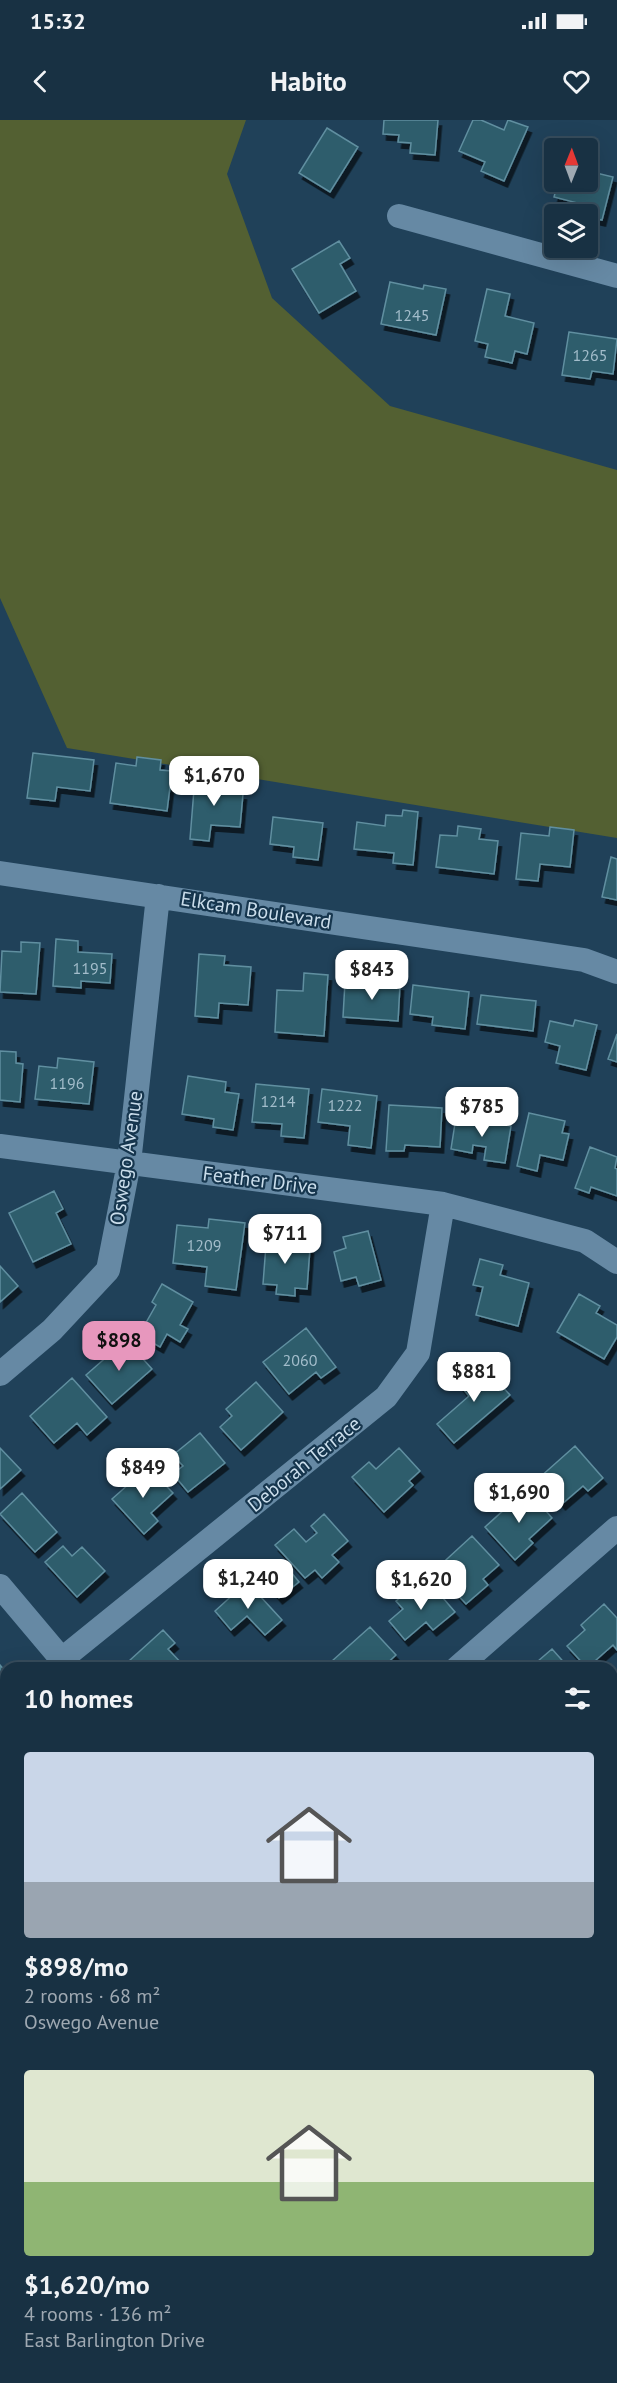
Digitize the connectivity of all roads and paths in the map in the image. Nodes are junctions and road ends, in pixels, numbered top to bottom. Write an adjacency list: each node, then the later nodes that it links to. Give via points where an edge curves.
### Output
1 (399, 216): 2 (street)
2 (617, 276)
3 (0, 873): 4 (street, Elkcam Boulevard)
4 (158, 896): 5 (street, Elkcam Boulevard, via 584,960); 7 (street, Oswego Avenue)
5 (617, 972)
6 (0, 1146): 7 (street, Feather Drive)
7 (129, 1163): 8 (street, Feather Drive); 10 (street, Oswego Avenue, via 108,1270 52,1329)
8 (443, 1204): 9 (street, Feather Drive, via 585,1240); 14 (street, Deborah Terrace, via 418,1353 386,1397)
9 (617, 1262)
10 (0, 1374)
11 (617, 1528): 15 (street)
12 (0, 1586): 13 (street)
13 (63, 1662)
14 (67, 1662)
15 (464, 1662)

